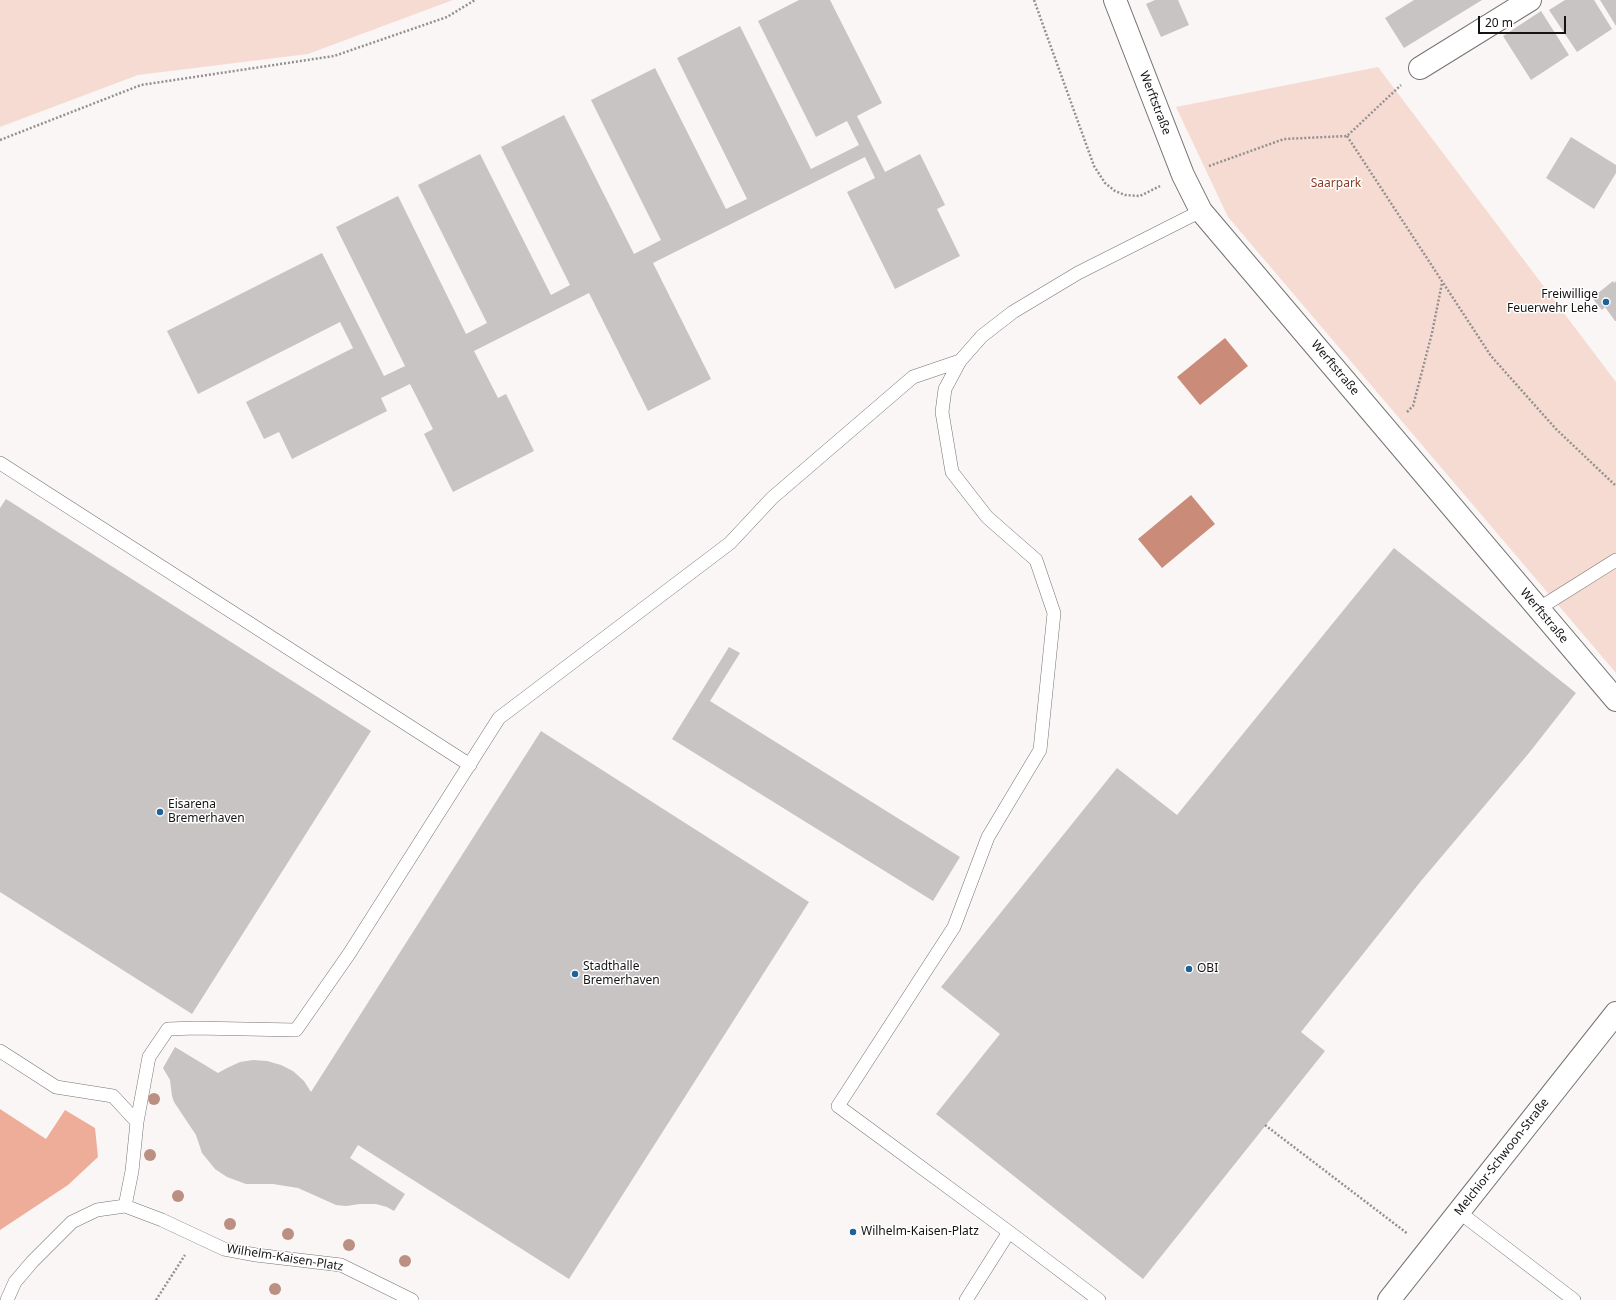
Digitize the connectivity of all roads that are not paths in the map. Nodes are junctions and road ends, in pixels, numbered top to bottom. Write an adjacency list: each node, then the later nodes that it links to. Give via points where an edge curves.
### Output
1 (1115, 0): 4 (street, Werftstraße, via 1184,175)
2 (1530, 0): 3 (street)
3 (1420, 68)
4 (1201, 211): 5 (lane, via 1078,273 1013,312 982,336); 8 (street, Werftstraße)
5 (960, 361): 10 (lane, via 913,377 772,498 730,543 499,718); 16 (lane, via 945,388 942,412 952,472 987,517 1036,560 1054,612 1040,750 988,837 954,927 838,1106)
6 (0, 463): 10 (lane)
7 (1616, 560): 8 (lane)
8 (1538, 609): 9 (street, Werftstraße)
9 (1616, 700)
10 (470, 765): 13 (lane, via 349,954 296,1030 168,1029 149,1057)
11 (1616, 1013): 15 (street, Melchior-Schwoon-Straße)
12 (0, 1051): 13 (lane, via 56,1087 113,1096)
13 (137, 1122): 14 (lane)
14 (125, 1206): 17 (lane, Wilhelm-Kaisen-Platz, via 97,1210 72,1222 15,1282); 18 (lane, Wilhelm-Kaisen-Platz, via 224,1249 341,1265)
15 (1459, 1212): 21 (street, Melchior-Schwoon-Straße); 22 (lane)
16 (1010, 1232): 19 (lane); 20 (lane)
17 (7, 1300)
18 (412, 1300)
19 (966, 1300)
20 (1099, 1300)
21 (1389, 1300)
22 (1574, 1300)

